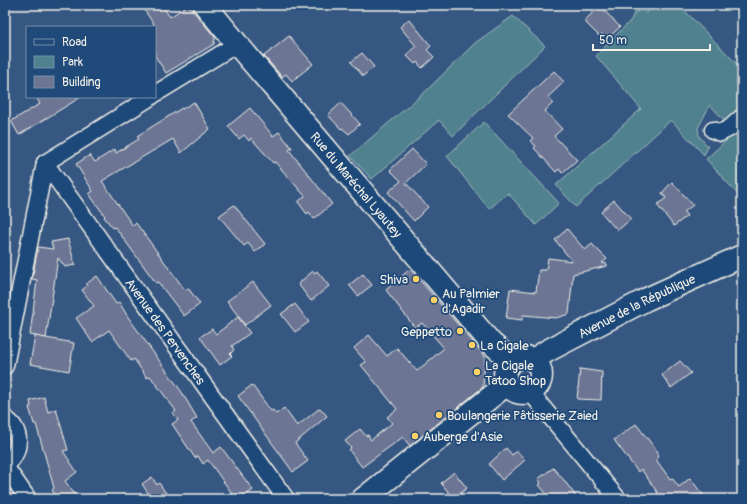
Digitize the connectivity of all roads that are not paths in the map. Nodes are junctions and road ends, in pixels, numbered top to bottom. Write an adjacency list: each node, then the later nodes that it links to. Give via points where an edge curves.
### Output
1 (205, 5): 2 (main road, Rue du Maréchal Lyautey)
2 (237, 44): 3 (street); 10 (main road, Rue du Maréchal Lyautey, via 491,342)
3 (156, 93)
4 (149, 98): 7 (street)
5 (742, 118): 6 (street, via 720,133)
6 (713, 130)
7 (45, 163): 11 (street); 17 (street, Avenue des Pervenches)
8 (742, 256): 9 (main road, Avenue de la République, via 647,299)
9 (534, 360): 10 (main road, via 527,357); 13 (main road, via 540,368 541,377 540,382)
10 (512, 361): 12 (main road, via 505,375)
11 (5, 366)
12 (507, 384): 13 (main road, via 516,392); 18 (main road)
13 (530, 392): 19 (street)
14 (5, 418): 15 (street, via 14,426 18,435 18,447 15,456)
15 (5, 466): 16 (street)
16 (28, 499)
17 (286, 499)
18 (363, 499)
19 (618, 499)

